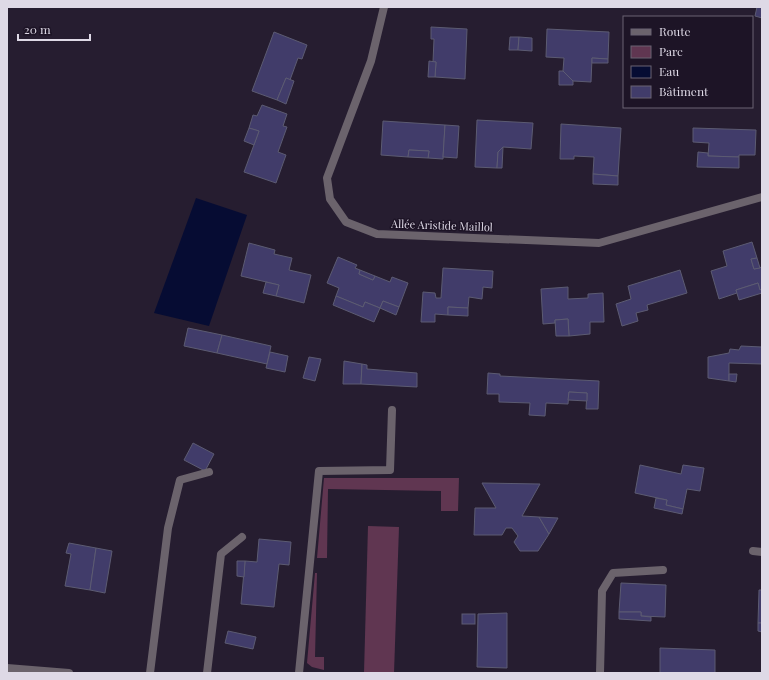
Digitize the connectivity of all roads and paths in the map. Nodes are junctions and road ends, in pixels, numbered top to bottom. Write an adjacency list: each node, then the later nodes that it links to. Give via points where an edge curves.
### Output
1 (384, 7): 2 (street, Allée Aristide Maillol, via 371,61 327,178 330,199 346,222 377,234 599,243)
2 (762, 197)
3 (392, 410): 13 (street, via 390,470 318,471)
4 (209, 472): 11 (street, via 180,480 168,528)
5 (242, 537): 12 (street, via 221,554)
6 (753, 551): 7 (street)
7 (762, 552)
8 (663, 570): 14 (street, via 612,573 602,591)
9 (7, 668): 10 (street)
10 (70, 673)
11 (150, 673)
12 (207, 673)
13 (300, 673)
14 (600, 673)

